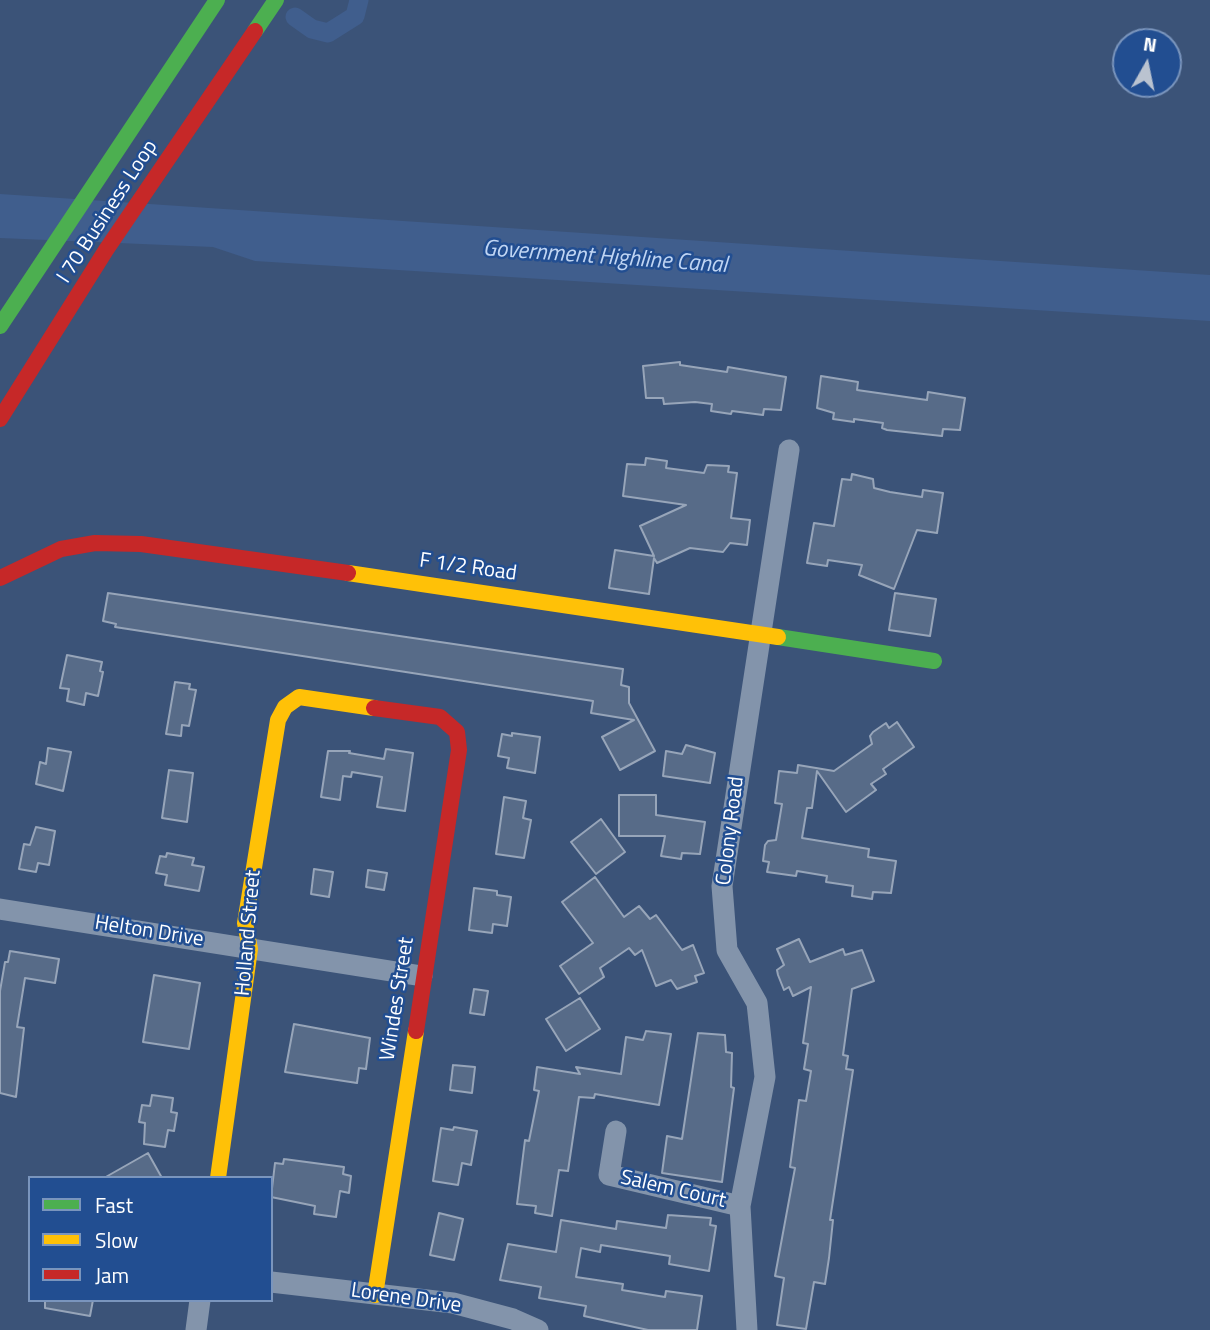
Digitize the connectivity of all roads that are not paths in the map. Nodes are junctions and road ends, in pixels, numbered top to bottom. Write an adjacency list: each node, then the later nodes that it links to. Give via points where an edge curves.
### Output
1 (217, 0): 5 (main road, I 70 Business Loop)
2 (269, 0): 4 (main road)
3 (276, 0): 4 (main road)
4 (255, 31): 6 (main road, I 70 Business Loop, via 106,250)
5 (0, 326)
6 (0, 419)
7 (789, 450): 9 (street, Colony Road)
8 (0, 578): 9 (main road, F 1/2 Road, via 61,549 95,543 141,544)
9 (759, 634): 10 (main road, F 1/2 Road); 17 (street, Colony Road, via 722,886 727,950 757,1003 765,1077)
10 (934, 661)
11 (440, 717): 13 (main road, Holland Street, via 299,697 285,707 278,720 245,923); 14 (main road, Windes Street, via 457,732 459,750)
12 (0, 909): 13 (street, Helton Drive)
13 (250, 948): 14 (street, Helton Drive); 16 (main road, Holland Street)
14 (422, 976): 19 (main road, Windes Street)
15 (616, 1132): 17 (street, Salem Court, via 609,1175)
16 (218, 1176)
17 (740, 1206): 23 (street, Colony Road)
18 (273, 1282): 19 (street, Lorene Drive)
19 (375, 1294): 22 (street, Lorene Drive, via 453,1303)
20 (200, 1302): 21 (street)
21 (196, 1330)
22 (538, 1330)
23 (747, 1330)

